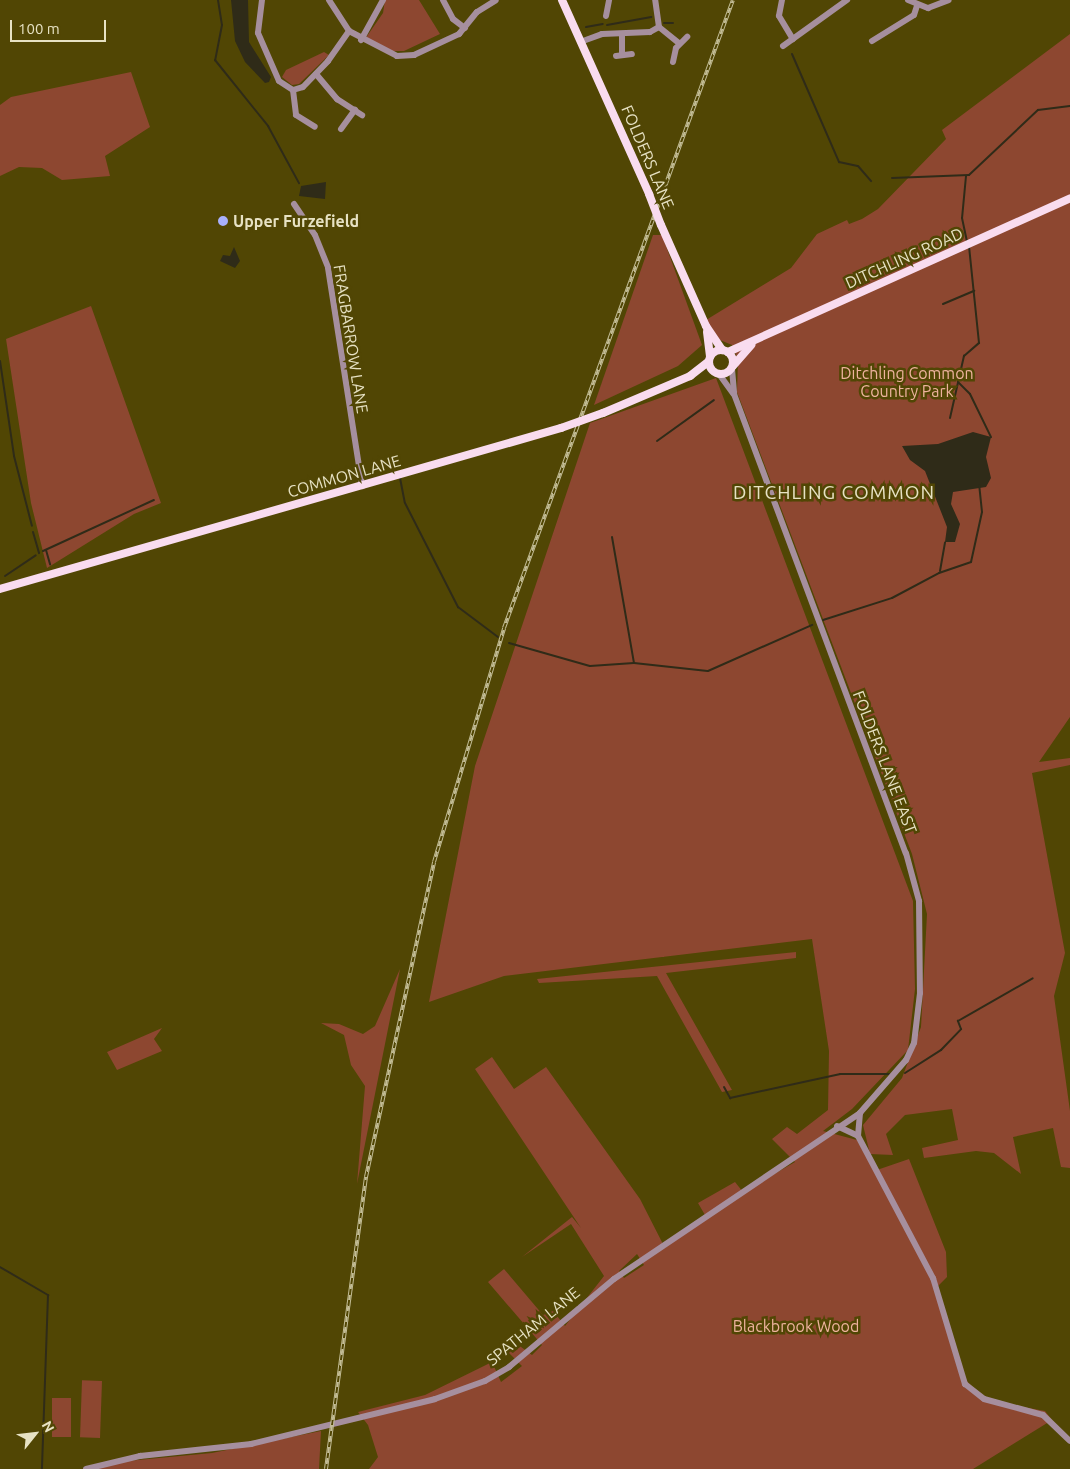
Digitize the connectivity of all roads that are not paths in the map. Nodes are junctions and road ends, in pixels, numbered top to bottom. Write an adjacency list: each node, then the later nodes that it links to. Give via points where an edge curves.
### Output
1 (262, 0): 29 (street, via 258,33 279,81)
2 (328, 0): 17 (street)
3 (383, 0): 21 (street)
4 (443, 0): 16 (street, via 453,19)
5 (496, 0): 16 (street, via 477,12)
6 (562, 0): 22 (main road, FOLDERS LANE)
7 (609, 0): 14 (street)
8 (655, 0): 15 (street)
9 (782, 0): 20 (street, via 779,16)
10 (847, 0): 20 (street)
11 (908, 0): 13 (street)
12 (949, 0): 13 (street, via 938,6)
13 (917, 6): 23 (street, via 914,15)
14 (606, 16)
15 (659, 27): 18 (street, via 642,34); 24 (street)
16 (465, 28): 21 (street, via 408,56 387,55)
17 (349, 31): 21 (street); 28 (street)
18 (622, 35): 22 (street, via 602,34); 26 (street, via 619,56)
19 (686, 37): 24 (street)
20 (793, 39): 25 (street)
21 (361, 40)
22 (583, 41): 36 (main road, FOLDERS LANE, bridge)
23 (872, 41)
24 (679, 43): 27 (street)
25 (783, 46)
26 (632, 54)
27 (673, 62)
28 (316, 74): 29 (street); 30 (street, via 337,99)
29 (293, 90): 32 (street, via 296,115)
30 (355, 110): 31 (street); 33 (street)
31 (362, 114)
32 (315, 127)
33 (341, 129)
34 (1070, 198): 37 (main road, DITCHLING ROAD)
35 (294, 204): 44 (street, FRAGBARROW LANE, via 315,235 328,268)
36 (706, 326): 38 (main road, FOLDERS LANE); 39 (main road, FOLDERS LANE)
37 (751, 345): 38 (main road, DITCHLING ROAD); 40 (main road, DITCHLING ROAD)
38 (725, 351): 39 (main road, DITCHLING ROAD); 40 (main road, FOLDERS LANE)
39 (709, 359): 41 (main road, FOLDERS LANE); 42 (main road, COMMON LANE)
40 (732, 367): 41 (main road, COMMON LANE); 43 (street, FOLDERS LANE EAST)
41 (717, 374): 42 (main road, COMMON LANE); 43 (street, FOLDERS LANE EAST)
42 (690, 376): 44 (main road, COMMON LANE, bridge, via 561,428)
43 (734, 394): 46 (street, FOLDERS LANE EAST, via 906,853 919,901 920,993 914,1042 899,1069)
44 (362, 486): 45 (main road, COMMON LANE)
45 (0, 589)
46 (860, 1113): 47 (street, SPATHAM LANE); 48 (street)
47 (837, 1126): 48 (street); 50 (street, SPATHAM LANE, via 614,1279 509,1368 484,1382 435,1400 251,1444 140,1456)
48 (858, 1136): 49 (street, via 933,1278 965,1384 984,1399 1043,1415)
49 (1070, 1440)
50 (86, 1469)

